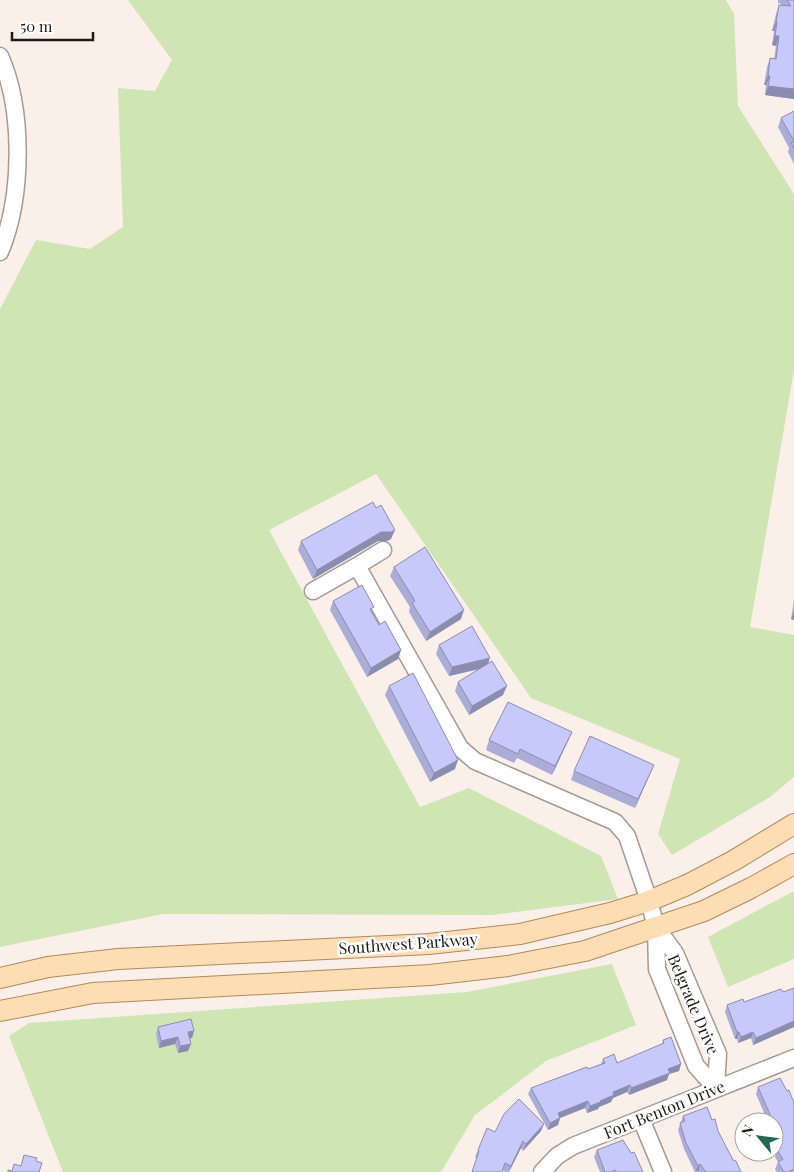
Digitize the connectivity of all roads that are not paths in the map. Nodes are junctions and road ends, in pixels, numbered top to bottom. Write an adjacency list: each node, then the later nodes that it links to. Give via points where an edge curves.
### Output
1 (0, 56): 2 (street, via 8,74 17,132 15,198)
2 (0, 252)
3 (383, 550): 4 (street)
4 (358, 566): 5 (street); 8 (street, Belgrade Drive, via 460,748 475,761 615,822 626,836)
5 (313, 592)
6 (794, 824): 8 (main road, Southwest Parkway, via 733,861)
7 (794, 864): 9 (main road, Southwest Parkway, via 704,911)
8 (649, 900): 9 (street, Belgrade Drive); 10 (main road, Southwest Parkway, via 610,913 520,934 429,944 118,959 48,967)
9 (656, 927): 11 (main road, Southwest Parkway, via 585,951 508,966 430,975 93,992); 13 (street, Belgrade Drive, via 674,953 718,1054); 13 (street, Belgrade Drive, via 657,969 696,1066)
10 (0, 978)
11 (0, 1010)
12 (794, 1058): 13 (street, Fort Benton Drive)
13 (716, 1088): 14 (street, Fort Benton Drive)
14 (641, 1119): 15 (street, Fort Benton Drive, via 573,1146); 16 (street)
15 (542, 1172)
16 (663, 1172)

